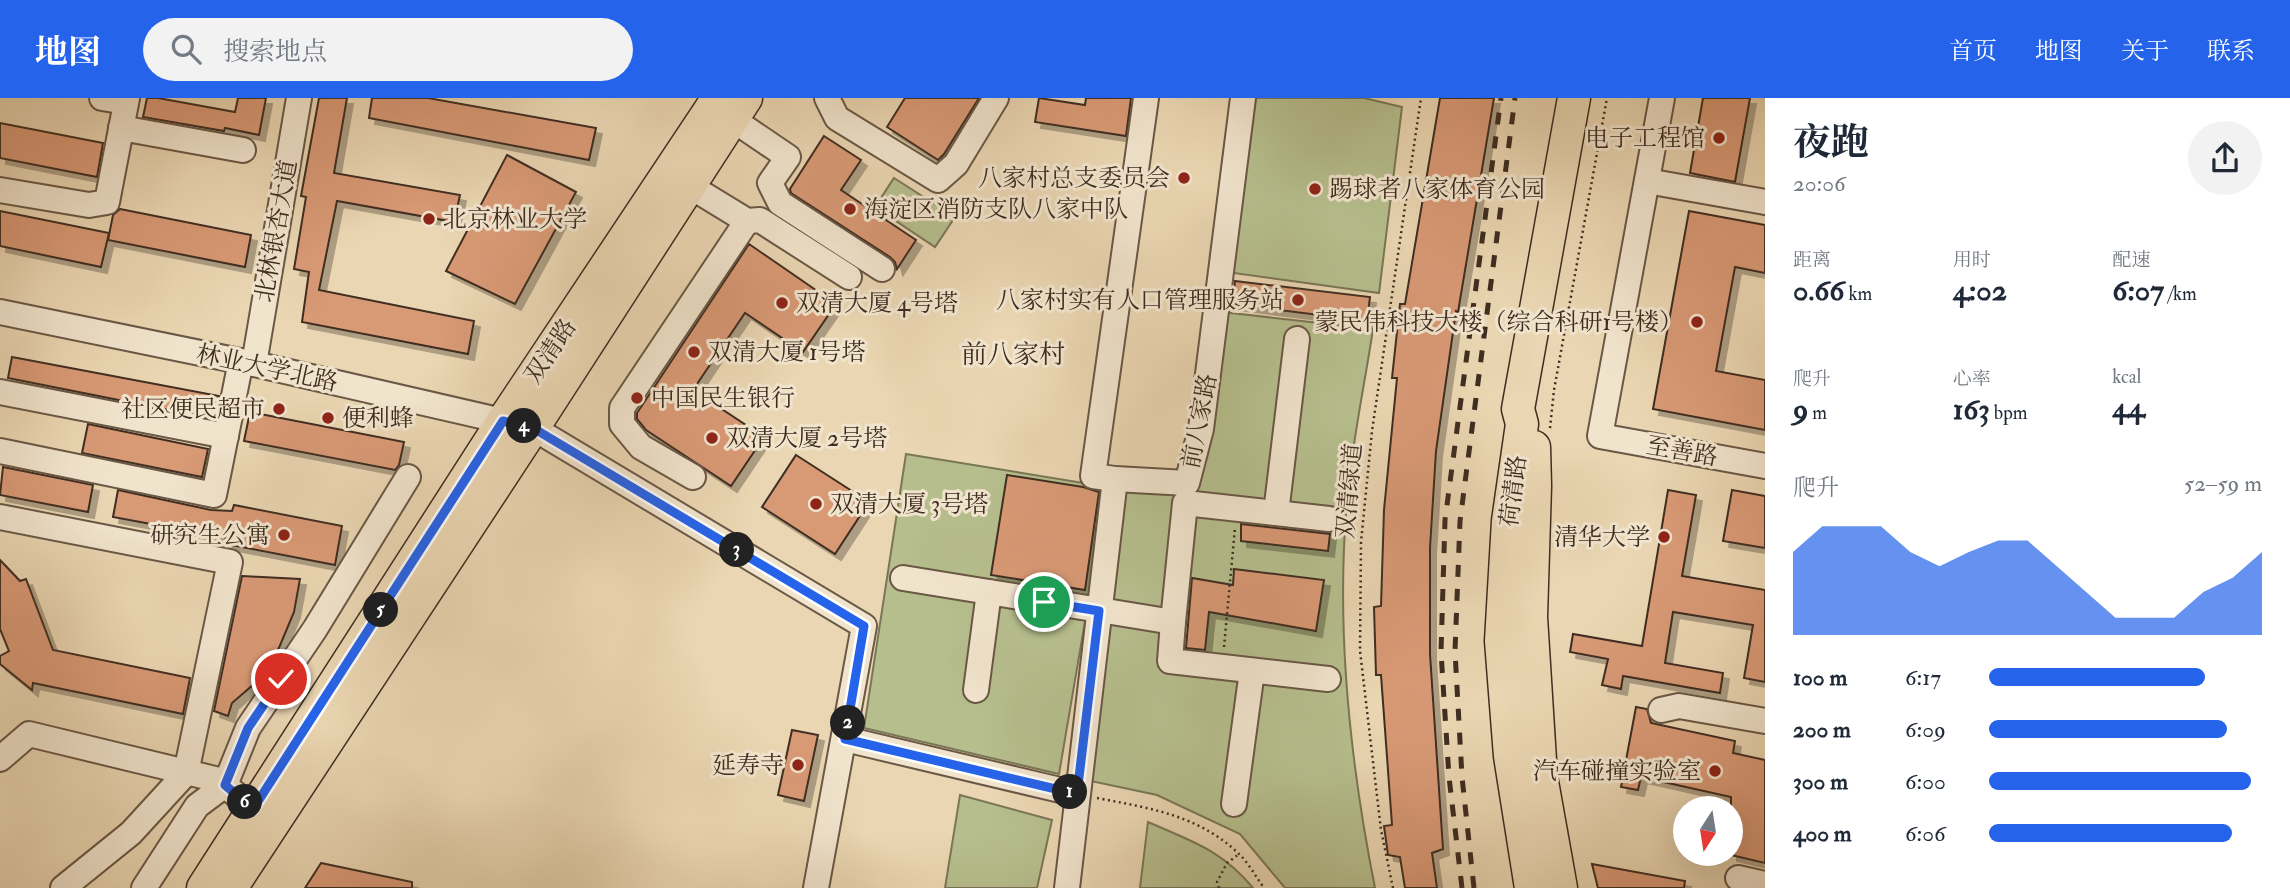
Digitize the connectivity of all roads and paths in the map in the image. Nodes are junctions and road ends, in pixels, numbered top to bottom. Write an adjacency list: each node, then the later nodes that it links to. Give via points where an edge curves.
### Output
1 (299, 98): 24 (street, 北林银杏大道)
2 (827, 98): 3 (street, via 837,118 938,180 956,164)
3 (996, 98)
4 (1146, 98): 33 (street)
5 (1243, 98): 33 (street, 前八家路, via 1202,429 1187,482)
6 (1421, 98): 66 (path, 双清绿道, via 1372,431 1361,542 1360,651 1381,830)
7 (1574, 98): 67 (main road, 荷清路, via 1518,409 1522,424 1508,521 1501,640 1511,767)
8 (1594, 98): 68 (main road, 荷清路, via 1534,426 1531,617 1541,776)
9 (1607, 98): 28 (path)
10 (1662, 98): 15 (street)
11 (118, 99): 13 (street)
12 (732, 105): 16 (main road, 双清路); 20 (street, via 788,157 770,183 780,203); 26 (main road, 双清路)
13 (121, 128): 14 (street); 17 (street, via 107,202 89,205)
14 (243, 150)
15 (1647, 181): 18 (street); 30 (street, 至善路, via 1600,436)
16 (688, 185): 19 (street); 26 (main road, 双清路)
17 (0, 190)
18 (1765, 202)
19 (747, 221): 21 (street, via 760,220); 32 (street, via 622,408 621,424 641,447)
20 (882, 269)
21 (849, 277)
22 (0, 312): 24 (street, 林业大学北路)
23 (1297, 339): 35 (street)
24 (247, 363): 26 (street, 林业大学北路); 27 (street, 北林银杏大道)
25 (0, 393): 27 (street)
26 (518, 425): 48 (street, 林业大学北路, via 864,626); 54 (main road, 双清路)
27 (226, 436): 29 (street, 北林银杏大道, via 214,495)
28 (1550, 439)
29 (0, 452)
30 (1765, 466)
31 (408, 477): 51 (street, via 248,728)
32 (693, 477)
33 (1104, 477): 40 (street)
34 (1237, 509): 35 (street); 41 (street, via 1185,503); 42 (path)
35 (1276, 513): 37 (street)
36 (0, 517): 50 (street, via 230,562)
37 (1329, 519)
38 (904, 578): 39 (street)
39 (989, 592): 40 (street); 45 (street)
40 (1099, 611): 41 (street); 52 (street)
41 (1173, 622): 42 (street, via 1170,661)
42 (1222, 668): 43 (street)
43 (1252, 671): 44 (street); 53 (street)
44 (1328, 679)
45 (976, 690)
46 (1661, 710): 47 (street, via 1679,706)
47 (1765, 721)
48 (845, 739): 52 (street); 62 (street)
49 (0, 759): 50 (street, via 29,734)
50 (186, 773): 51 (street); 58 (street, via 131,833)
51 (225, 785): 54 (street); 59 (street, via 197,806)
52 (1077, 794): 55 (path, via 1164,811 1202,825); 63 (street)
53 (1234, 804)
54 (263, 817): 60 (main road, 双清路); 61 (main road, 双清路)
55 (1239, 854): 64 (path, via 1227,863 1217,882); 65 (path)
56 (1738, 878): 57 (street)
57 (1765, 884)
58 (63, 888)
59 (144, 888)
60 (203, 888)
61 (231, 888)
62 (816, 888)
63 (1067, 888)
64 (1219, 888)
65 (1264, 888)
66 (1393, 888)
67 (1531, 888)
68 (1560, 888)

